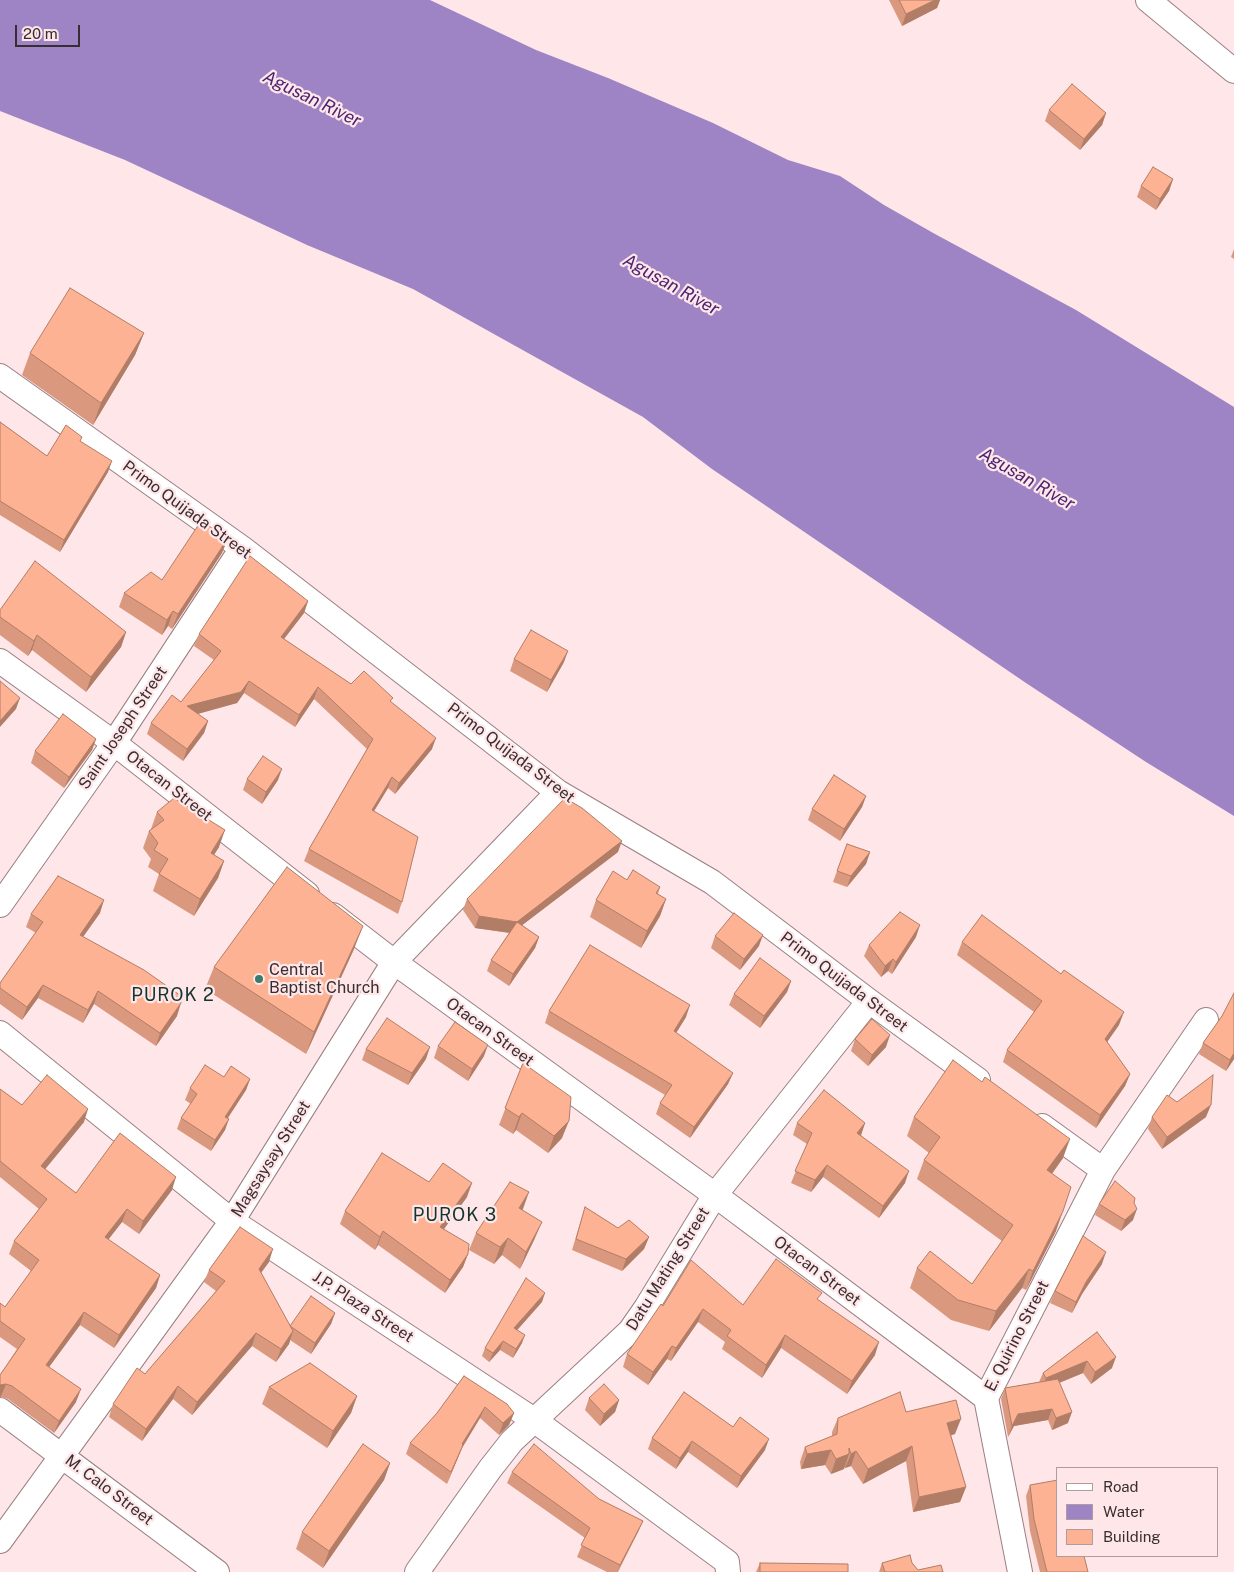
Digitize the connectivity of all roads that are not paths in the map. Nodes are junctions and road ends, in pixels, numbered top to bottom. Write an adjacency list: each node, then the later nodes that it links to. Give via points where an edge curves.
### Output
1 (1148, 0): 2 (street)
2 (1234, 71)
3 (0, 376): 4 (street, Primo Quijada Street)
4 (242, 548): 6 (street, Saint Joseph Street); 7 (street, Primo Quijada Street)
5 (0, 660): 6 (street, Otacan Street)
6 (114, 743): 8 (street, Saint Joseph Street); 9 (street, Otacan Street)
7 (558, 792): 9 (street, Magsaysay Street); 10 (street, Primo Quijada Street, via 712,882)
8 (0, 905)
9 (394, 962): 16 (street, Otacan Street); 17 (street, Magsaysay Street)
10 (869, 1001): 13 (street, Primo Quijada Street); 16 (street, Datu Mating Street)
11 (1206, 1020): 15 (street, E. Quirino Street)
12 (0, 1034): 17 (street, J.P. Plaza Street)
13 (998, 1095)
14 (1022, 1112): 15 (street)
15 (1103, 1170): 18 (street, E. Quirino Street)
16 (715, 1195): 18 (street, Otacan Street); 20 (street, Datu Mating Street, via 630,1331)
17 (232, 1221): 20 (street, J.P. Plaza Street); 21 (street, Magsaysay Street)
18 (986, 1398): 26 (street, E. Quirino Street)
19 (0, 1410): 21 (street, M. Calo Street)
20 (534, 1420): 24 (street, Datu Mating Street, via 490,1469); 25 (street, J.P. Plaza Street, via 727,1562)
21 (61, 1455): 22 (street, Magsaysay Street); 23 (street, M. Calo Street)
22 (0, 1541)
23 (217, 1572)
24 (417, 1572)
25 (728, 1572)
26 (1020, 1572)

